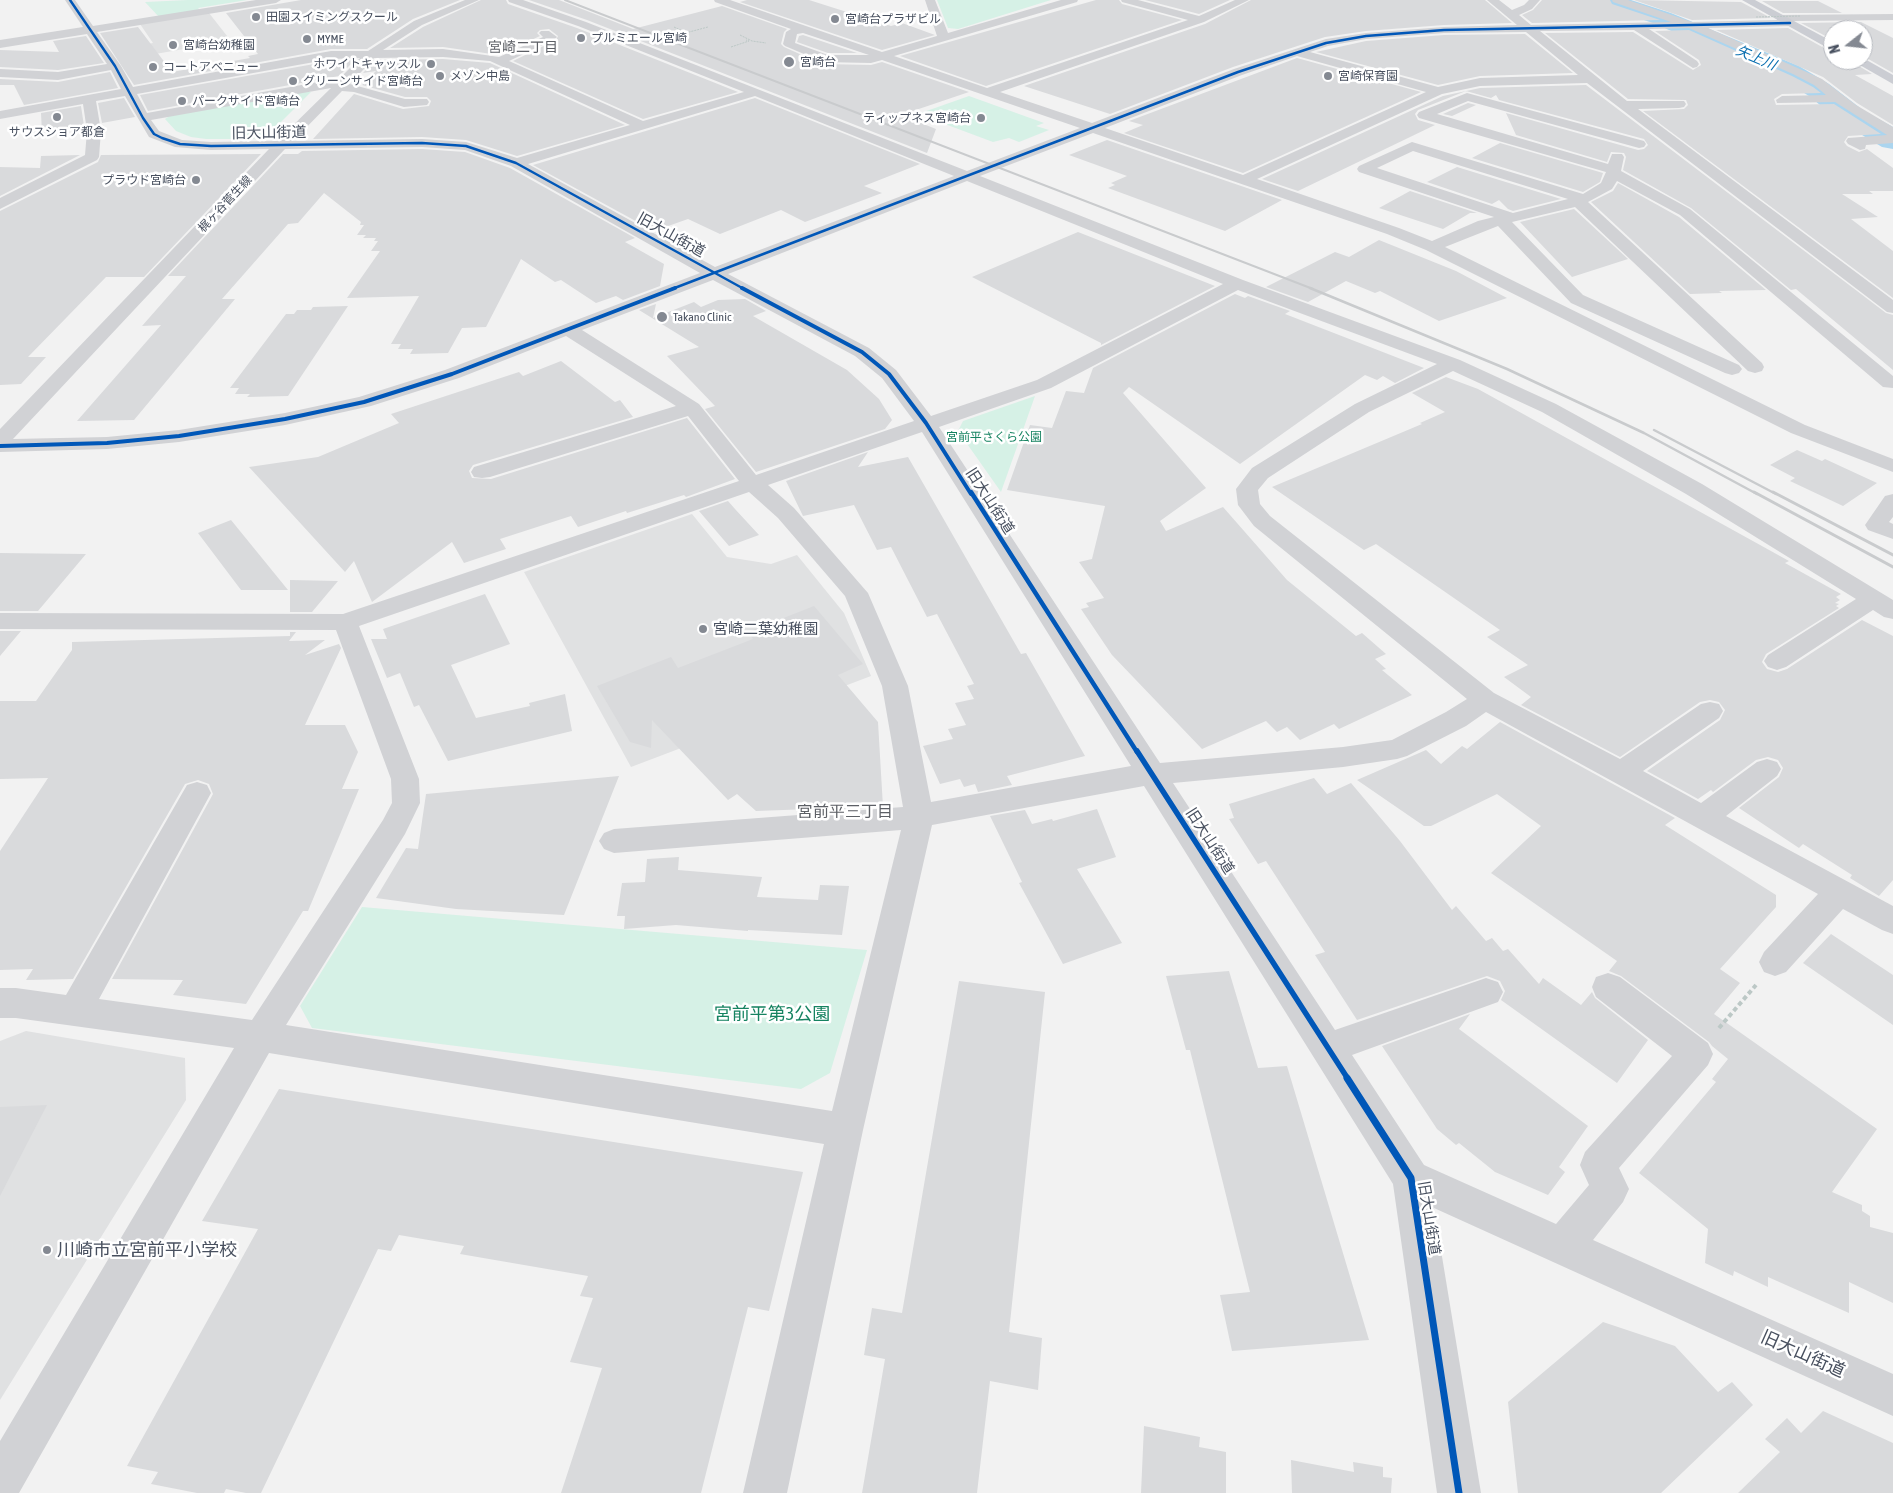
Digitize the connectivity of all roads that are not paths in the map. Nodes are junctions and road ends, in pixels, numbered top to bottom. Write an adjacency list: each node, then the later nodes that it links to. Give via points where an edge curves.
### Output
1 (70, 0): 22 (street, 旧大山街道)
2 (276, 0): 22 (street)
3 (474, 0): 28 (street, 梶ヶ谷菅生線, via 418,24)
4 (513, 0): 18 (street)
5 (719, 0): 23 (street)
6 (930, 0): 24 (street)
7 (1073, 0): 24 (street)
8 (1126, 0): 16 (street)
9 (1244, 0): 16 (street)
10 (1492, 0): 14 (street)
11 (1535, 0): 14 (street, via 1528,8)
12 (1617, 0): 19 (street)
13 (1747, 0): 17 (main road)
14 (1511, 15): 21 (street)
15 (1893, 18): 17 (street)
16 (1200, 20): 41 (street)
17 (1785, 21): 19 (street); 26 (main road)
18 (582, 24): 30 (street, via 545,33 551,37); 40 (street)
19 (1691, 25): 20 (street); 42 (street, via 1803,73)
20 (1636, 26): 21 (street); 31 (street)
21 (1528, 28): 27 (street, via 1393,33 1344,39); 35 (street)
22 (90, 29): 25 (street); 32 (street, 旧大山街道)
23 (803, 29): 29 (street); 29 (street, via 792,32 789,44 827,59)
24 (944, 38): 29 (street)
25 (3, 42)
26 (1823, 42)
27 (1295, 52): 38 (street); 51 (street)
28 (371, 54): 30 (street, via 468,54); 37 (street, 梶ヶ谷菅生線); 39 (street, via 331,55)
29 (883, 56): 41 (street)
30 (500, 61): 50 (street)
31 (1693, 64)
32 (115, 66): 34 (street, via 58,76); 39 (street, 旧大山街道)
33 (1873, 69): 36 (main road)
34 (0, 73)
35 (1590, 79): 38 (street, via 1480,82); 47 (street)
36 (1893, 80)
37 (342, 84): 45 (street, via 404,103); 49 (street); 56 (street, 梶ヶ谷菅生線)
38 (1438, 90): 61 (street)
39 (128, 91): 43 (street); 49 (street, 旧大山街道)
40 (756, 92): 50 (street); 60 (street)
41 (988, 92): 51 (street)
42 (1840, 98): 44 (street); 52 (street)
43 (89, 99): 48 (street); 63 (street, via 94,132 92,157)
44 (1782, 100)
45 (422, 102)
46 (1679, 104): 47 (street)
47 (1624, 105): 54 (street)
48 (0, 116)
49 (143, 118): 56 (street, 旧大山街道, via 154,134 180,144)
50 (643, 126): 58 (street)
51 (1094, 128): 60 (street); 61 (street)
52 (1893, 133)
53 (1893, 140): 57 (street, via 1853,141)
54 (1672, 141): 55 (street); 68 (street)
55 (1640, 144): 59 (street, via 1624,148 1617,156); 59 (street, via 1467,97 1424,115)
56 (282, 145): 58 (street, 旧大山街道, via 444,144 488,152); 76 (street, 梶ヶ谷菅生線)
57 (1860, 146)
58 (516, 163): 66 (street, 旧大山街道)
59 (1614, 171): 62 (street, via 1608,186); 73 (street, via 1685,212)
60 (966, 178): 66 (street); 67 (street)
61 (1244, 180): 65 (street)
62 (1581, 200): 64 (street); 64 (street, via 1412,146 1364,169); 71 (street)
63 (0, 204)
64 (1506, 218): 65 (street); 72 (street, via 1577,299)
65 (1432, 247): 78 (street, via 1798,429)
66 (715, 274): 69 (street); 75 (street, 旧大山街道, via 862,352 889,374)
67 (1237, 284): 70 (street); 75 (street, via 1044,384)
68 (1893, 308)
69 (569, 330): 74 (street); 77 (street, via 452,374 364,402 285,419 179,436 107,443)
70 (1452, 364): 83 (street, via 1549,408 1694,489); 87 (street, via 1362,408 1260,473 1247,488 1249,505 1262,521)
71 (1755, 368)
72 (1732, 369)
73 (1890, 382)
74 (692, 408): 79 (street); 80 (street)
75 (926, 423): 80 (street); 91 (street, 旧大山街道)
76 (0, 441)
77 (0, 446)
78 (1893, 466)
79 (482, 472)
80 (752, 483): 85 (street); 93 (street, via 786,513 856,594 895,686)
81 (1893, 501): 82 (street, via 1876,525)
82 (1893, 532)
83 (1883, 605): 86 (street)
84 (0, 621): 85 (street)
85 (345, 622): 103 (street, via 405,779 406,803 395,826)
86 (1777, 661)
87 (1485, 700): 90 (street); 91 (street, via 1397,749)
88 (1710, 711): 90 (street)
89 (1767, 770): 94 (street)
90 (1620, 772): 94 (street)
91 (1152, 774): 93 (street); 104 (street, 旧大山街道)
92 (197, 794): 102 (street)
93 (918, 816): 95 (street); 105 (street)
94 (1703, 817): 96 (street)
95 (614, 841)
96 (1840, 892): 97 (street); 98 (street)
97 (1893, 921)
98 (1776, 962)
99 (1608, 987): 107 (street, via 1696,1054 1598,1165 1610,1188)
100 (1486, 992): 104 (street)
101 (0, 1003): 102 (street)
102 (75, 1011): 103 (street)
103 (260, 1036): 105 (street); 109 (street)
104 (1328, 1048): 106 (street, 旧大山街道)
105 (845, 1130): 110 (street)
106 (1411, 1178): 107 (street, 旧大山街道); 111 (street, 旧大山街道)
107 (1563, 1246): 108 (street, 旧大山街道)
108 (1893, 1395)
109 (0, 1483)
110 (765, 1493)
111 (1459, 1493)

